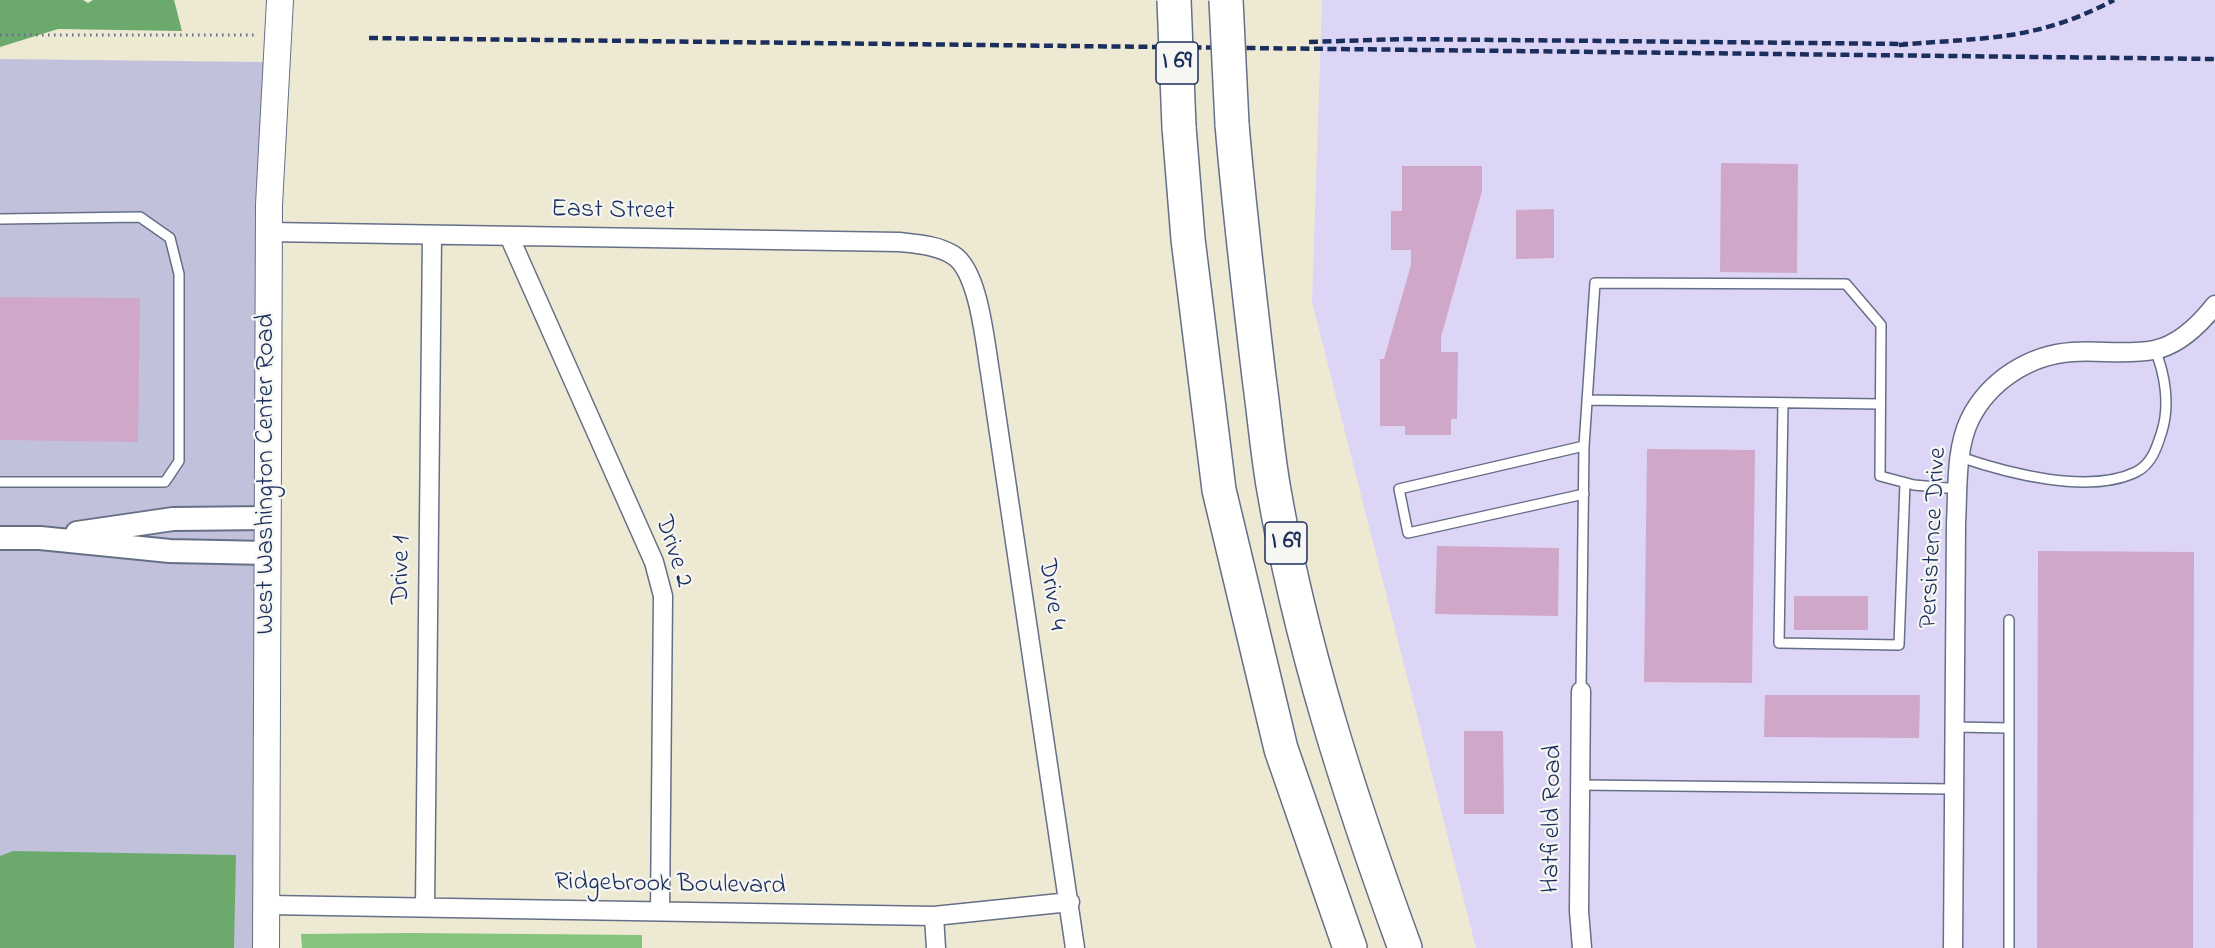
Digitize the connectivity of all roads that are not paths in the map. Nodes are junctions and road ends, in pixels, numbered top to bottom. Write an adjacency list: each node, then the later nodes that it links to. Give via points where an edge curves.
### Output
1 (280, 0): 5 (main road, West Washington Center Road)
2 (1174, 0): 38 (highway, I 69, bridge, via 1188,239 1219,490 1281,749)
3 (1226, 0): 39 (highway, I 69, bridge, via 1242,245 1273,485 1302,620 1334,737)
4 (0, 219): 16 (lane, via 140,217 170,238 179,274 179,461 165,482)
5 (269, 232): 6 (street, East Street); 20 (main road, West Washington Center Road)
6 (432, 235): 7 (street, East Street); 32 (street, Drive 1)
7 (509, 236): 8 (street, East Street, via 899,242 927,245); 33 (street, Drive 2, via 654,562 663,596)
8 (954, 255): 30 (street, Drive 4, via 974,283 990,372)
9 (2215, 305): 10 (street, Persistence Drive, via 2197,328)
10 (2155, 350): 15 (street, Persistence Drive, via 2071,352 2032,360 1994,385 1970,420); 15 (lane, via 2162,366 2165,420 2155,454 2137,472 2103,481 2049,479 2012,474)
11 (1587, 400): 12 (lane); 13 (lane, via 1595,283 1846,284 1881,325); 14 (lane)
12 (1783, 403): 13 (lane); 17 (lane, via 1779,643 1899,645)
13 (1880, 404): 17 (lane, via 1880,476)
14 (1584, 446): 19 (lane); 19 (lane, via 1399,489 1408,533)
15 (1960, 458): 18 (street, Persistence Drive)
16 (0, 482)
17 (1905, 483): 18 (lane)
18 (1958, 489): 26 (street, Persistence Drive)
19 (1584, 494): 25 (lane)
20 (267, 518): 22 (street, via 173,519); 23 (main road, West Washington Center Road)
21 (0, 538): 22 (street)
22 (40, 538): 23 (street, via 170,551)
23 (268, 553): 31 (main road, West Washington Center Road)
24 (2009, 620): 27 (lane)
25 (1581, 691): 28 (street, Hatfield Road)
26 (1955, 727): 27 (lane); 29 (street, Persistence Drive)
27 (2009, 728): 42 (lane)
28 (1580, 785): 29 (lane); 40 (street, Hatfield Road)
29 (1954, 789): 41 (street, Persistence Drive)
30 (1070, 902): 34 (street, Ridgebrook Boulevard); 37 (street, Drive 4)
31 (268, 905): 32 (street, Ridgebrook Boulevard); 35 (main road, West Washington Center Road)
32 (425, 906): 33 (street, Ridgebrook Boulevard)
33 (660, 911): 34 (street, Ridgebrook Boulevard)
34 (934, 916): 36 (street)
35 (267, 948)
36 (936, 948)
37 (1076, 948)
38 (1350, 948)
39 (1405, 948)
40 (1582, 948)
41 (1953, 948)
42 (2008, 948)

